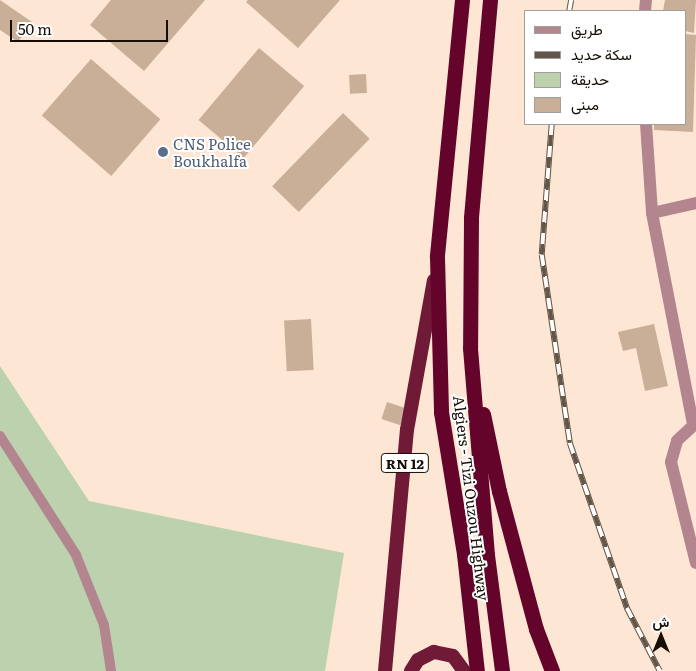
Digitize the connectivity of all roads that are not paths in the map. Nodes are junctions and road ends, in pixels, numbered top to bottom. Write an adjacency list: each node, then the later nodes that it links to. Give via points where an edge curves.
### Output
1 (462, 0): 6 (highway, Algiers - Tizi Ouzou Highway / RN 12)
2 (490, 0): 7 (highway, Algiers - Tizi Ouzou Highway, via 471,218)
3 (646, 125): 5 (street)
4 (696, 203): 5 (street)
5 (652, 213): 8 (street)
6 (438, 257): 12 (highway, RN 12, via 408,430); 15 (highway, Algiers - Tizi Ouzou Highway, via 441,412 464,554)
7 (470, 348): 16 (highway, Algiers - Tizi Ouzou Highway, via 487,555); 17 (highway, via 500,491 536,628)
8 (695, 423): 10 (street, via 677,441 671,462)
9 (0, 436): 11 (lane, via 76,555 104,625)
10 (696, 563)
11 (111, 671)
12 (385, 671)
13 (411, 671): 14 (highway, via 418,660 434,652 453,656)
14 (464, 671)
15 (477, 671)
16 (502, 671)
17 (552, 671)

